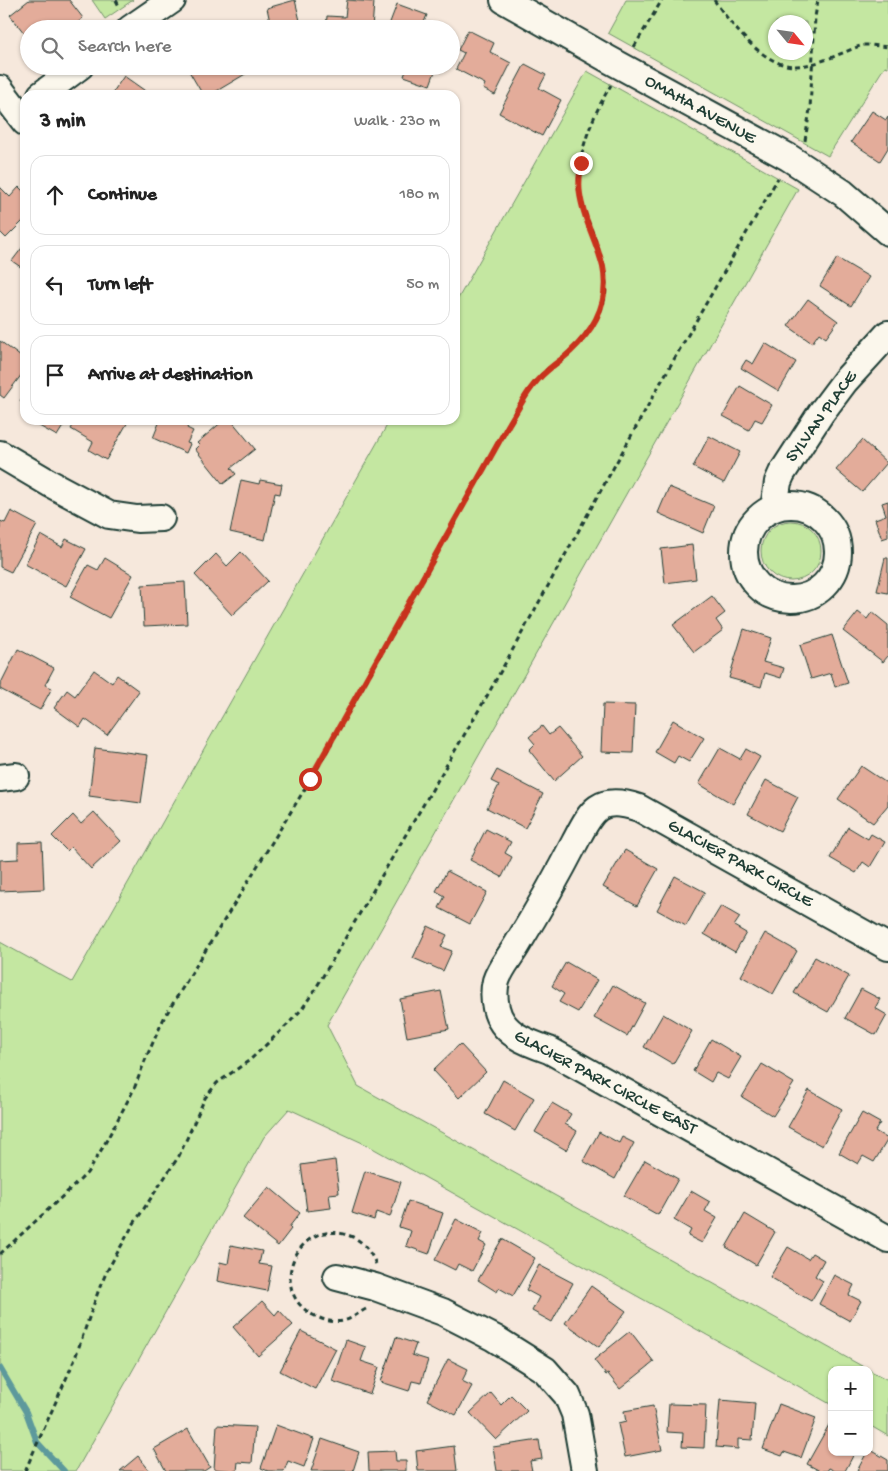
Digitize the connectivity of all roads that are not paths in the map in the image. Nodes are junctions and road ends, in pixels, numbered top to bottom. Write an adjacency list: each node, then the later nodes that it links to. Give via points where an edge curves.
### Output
1 (172, 0): 3 (street)
2 (504, 0): 8 (street, OMAHA AVENUE, via 608,59 796,152)
3 (126, 20)
4 (68, 75): 6 (street)
5 (0, 89): 7 (street)
6 (48, 90)
7 (17, 117)
8 (888, 232)
9 (888, 334): 11 (street, SYLVAN PLACE, via 821,413 782,473)
10 (0, 454): 12 (street, via 109,515)
11 (774, 508)
12 (161, 518)
13 (591, 817): 14 (street, GLACIER PARK CIRCLE, via 598,808 610,804 639,808); 15 (street, GLACIER PARK CIRCLE EAST, via 496,980 496,1009 507,1029 525,1042 558,1055)
14 (888, 947)
15 (888, 1239)
16 (337, 1277): 17 (street, via 376,1287 444,1312 494,1338 544,1370 567,1395 575,1414)
17 (586, 1471)

